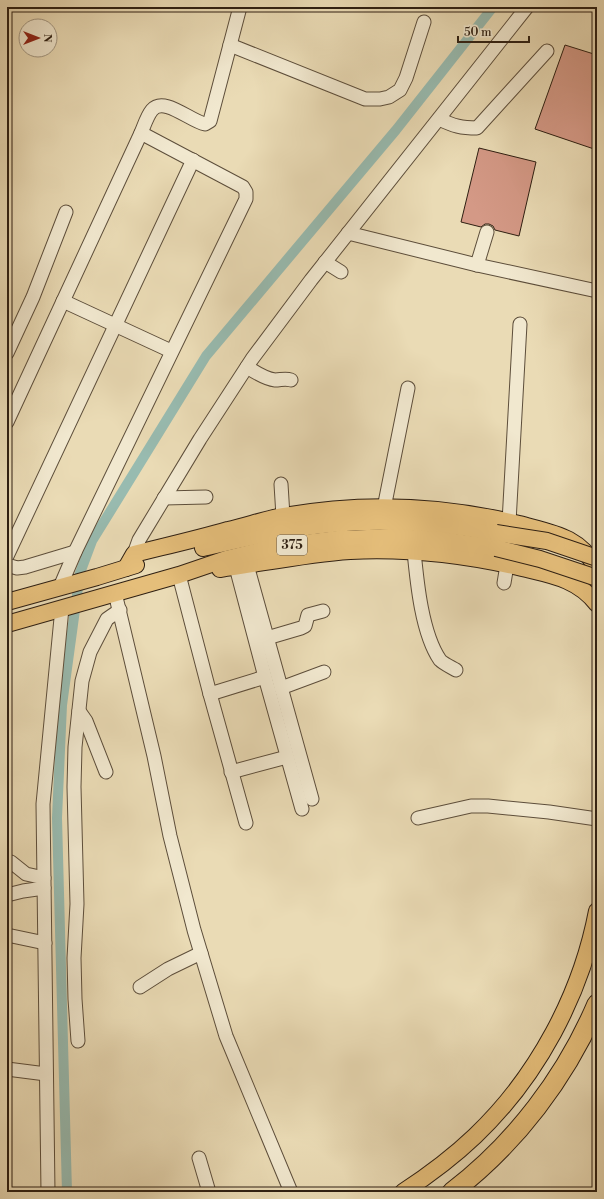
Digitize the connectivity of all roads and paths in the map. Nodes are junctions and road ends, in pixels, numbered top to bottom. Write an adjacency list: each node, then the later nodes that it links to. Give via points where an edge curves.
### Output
1 (240, 7): 4 (street)
2 (527, 7): 6 (street)
3 (424, 22): 4 (street, via 400,90 380,99 365,99)
4 (230, 45): 7 (street, via 210,121 205,124 198,123 167,105 158,105 152,110)
5 (547, 51): 6 (street, via 477,128 453,126)
6 (439, 119): 11 (street)
7 (141, 133): 8 (street); 16 (street)
8 (193, 160): 18 (street); 19 (street, via 243,187 246,199)
9 (66, 212): 20 (street, via 33,297)
10 (487, 232): 13 (street)
11 (348, 233): 12 (street); 13 (street)
12 (325, 262): 14 (street); 21 (street)
13 (477, 265): 15 (street)
14 (341, 272)
15 (597, 291)
16 (63, 301): 18 (street); 24 (street)
17 (520, 324): 30 (street)
18 (115, 326): 19 (street); 36 (street)
19 (171, 351): 34 (street)
20 (7, 353)
21 (247, 367): 22 (street, via 267,378); 27 (street)
22 (291, 380)
23 (408, 388): 28 (street)
24 (7, 422)
25 (281, 484): 29 (street)
26 (206, 497): 27 (street)
27 (164, 498): 35 (street, via 139,540)
28 (384, 508): 29 (main road, via 332,510); 30 (main road, via 450,511)
29 (283, 516): 35 (main road)
30 (509, 522): 32 (main road)
31 (496, 540): 37 (main road, 375, bridge, via 547,540); 41 (main road, 375, via 469,528 423,523 330,524 246,538); 43 (main road, 375, via 396,537 338,539 280,546 243,554); 44 (main road, 375, bridge, via 540,559)
32 (571, 540): 42 (main road, via 586,553); 45 (main road, via 579,552 581,563 578,573)
33 (414, 551): 38 (main road); 40 (main road); 57 (street, via 424,620 433,646 441,661)
34 (75, 552): 39 (street, via 25,567); 47 (street)
35 (134, 554): 41 (main road)
36 (7, 556)
37 (597, 558)
38 (507, 564): 45 (main road); 46 (street)
39 (7, 565)
40 (242, 566): 43 (main road); 56 (street); 59 (street)
41 (126, 568): 47 (main road, 375)
42 (597, 569)
43 (179, 575): 48 (main road, 375); 61 (street)
44 (597, 578)
45 (567, 580): 50 (main road, via 581,587)
46 (504, 583)
47 (65, 586): 49 (main road, 375)
48 (115, 593): 51 (main road, 375); 52 (street)
49 (7, 602)
50 (597, 604)
51 (65, 607): 54 (main road, 375); 72 (street, via 43,804)
52 (120, 610): 62 (street, via 106,619 90,652 82,681); 77 (street, via 170,836)
53 (323, 611): 56 (street, via 308,615 305,626)
54 (7, 624)
55 (314, 631): 56 (street)
56 (268, 641): 60 (street)
57 (456, 670)
58 (324, 672): 60 (street)
59 (265, 677): 61 (street); 63 (street)
60 (281, 688): 66 (street)
61 (210, 694): 65 (street)
62 (79, 711): 64 (street); 80 (street, via 74,768 77,904 74,958)
63 (287, 757): 65 (street); 67 (street)
64 (106, 772)
65 (231, 772): 70 (street)
66 (312, 800)
67 (302, 809)
68 (418, 818): 69 (street, via 471,806 488,806)
69 (597, 818)
70 (246, 823)
71 (11, 862): 72 (street, via 26,874)
72 (44, 883): 73 (street); 76 (street)
73 (7, 896)
74 (597, 911): 87 (main road, via 585,958 572,991 551,1035 530,1070 505,1103 476,1134 442,1165)
75 (7, 935): 76 (street)
76 (44, 943): 82 (street)
77 (201, 953): 78 (street, via 168,969); 86 (street, via 226,1036)
78 (140, 987)
79 (597, 1004): 88 (highway, via 577,1045 536,1108 487,1162)
80 (78, 1041)
81 (7, 1069): 82 (street)
82 (46, 1074): 84 (street)
83 (199, 1158): 85 (street)
84 (48, 1192)
85 (209, 1192)
86 (291, 1192)
87 (403, 1192)
88 (452, 1192)

